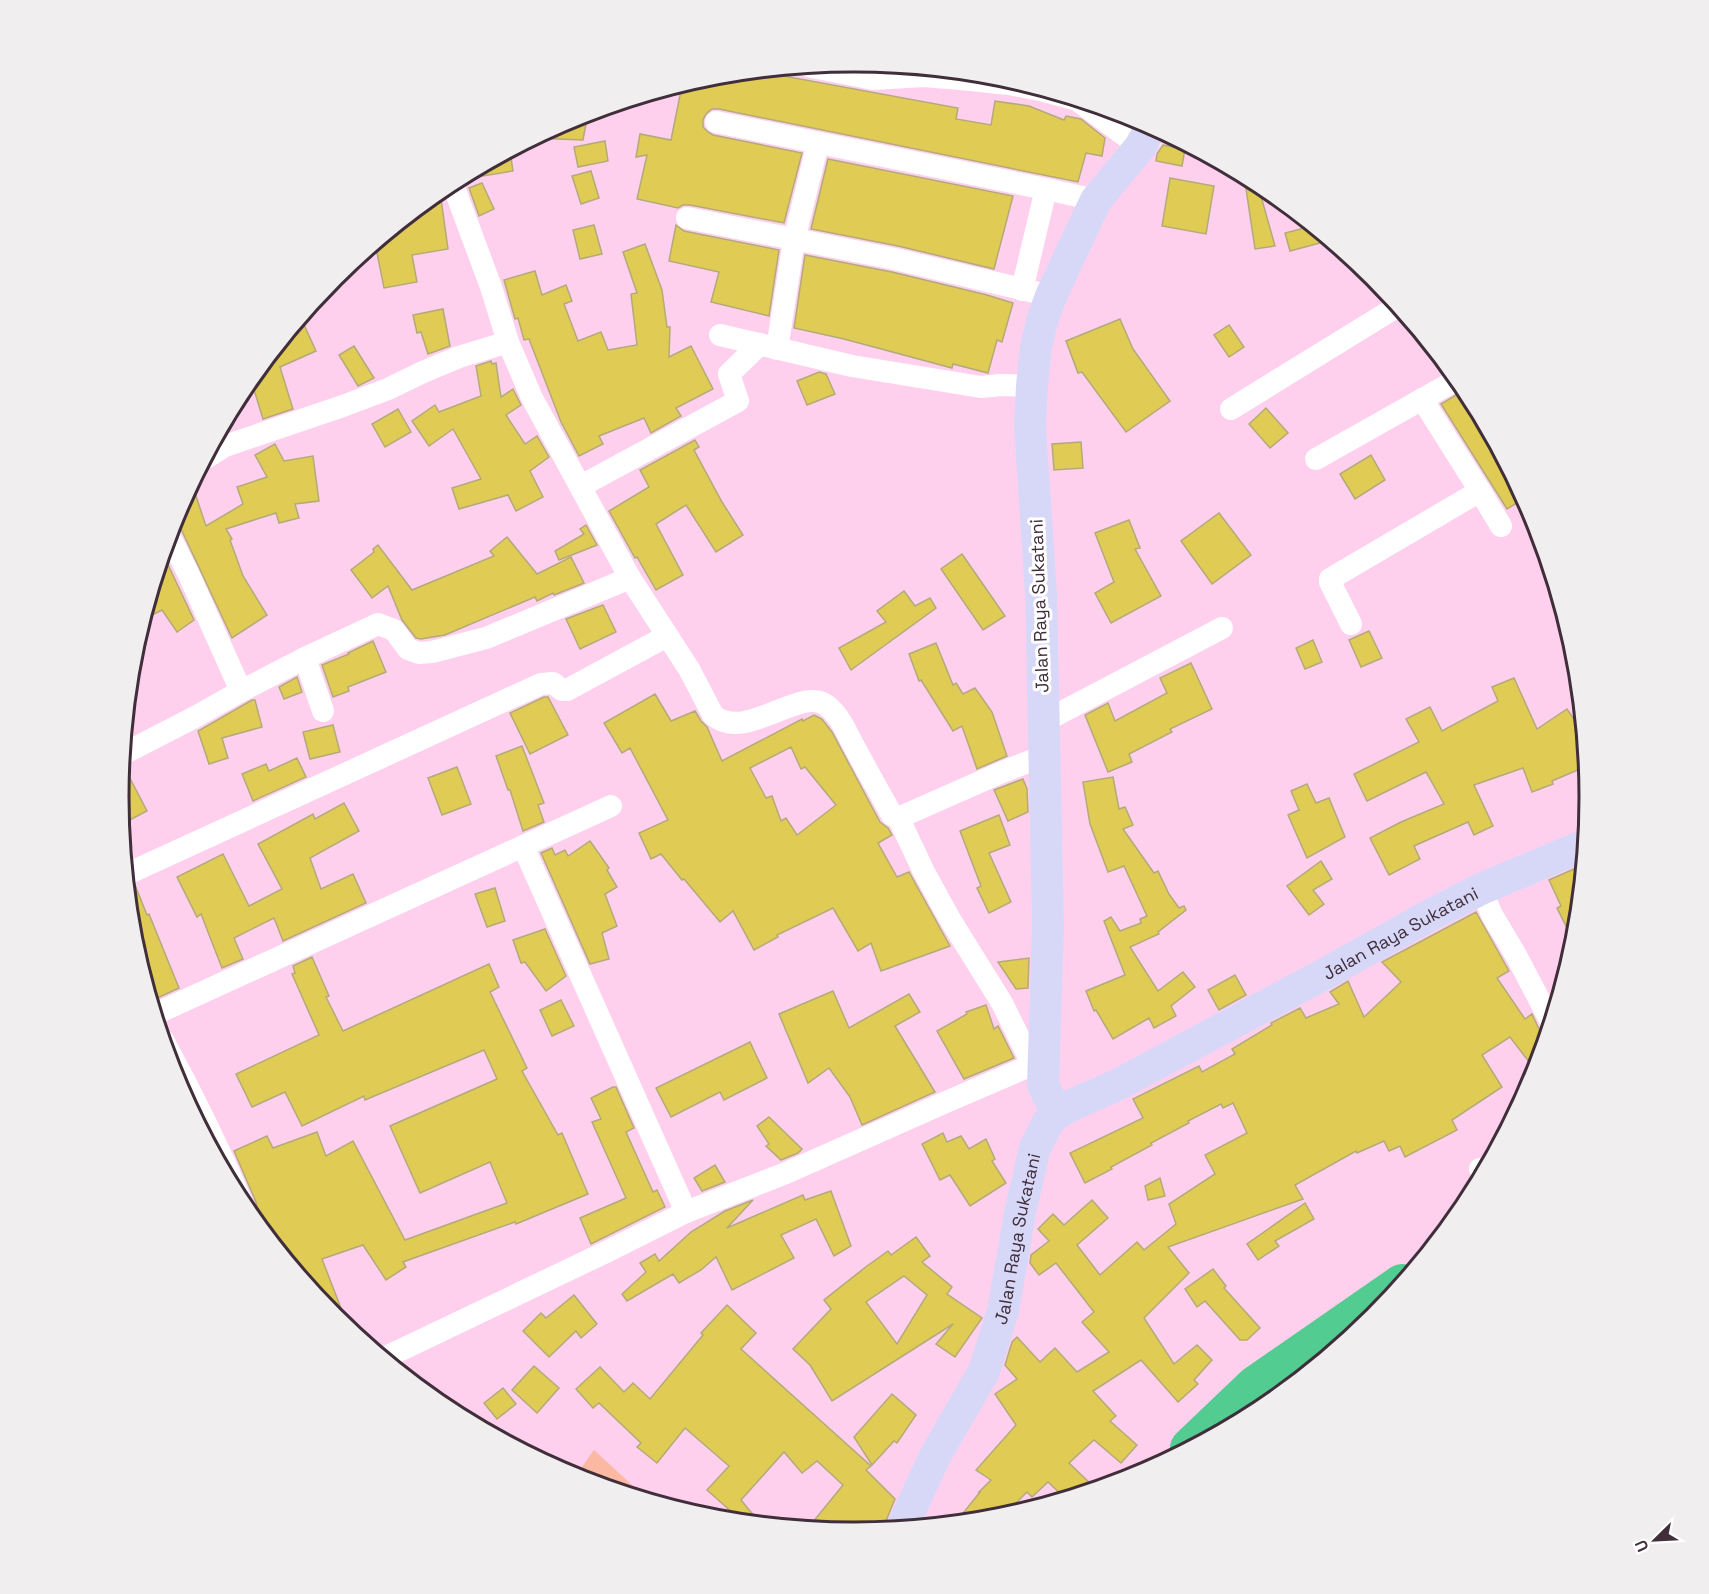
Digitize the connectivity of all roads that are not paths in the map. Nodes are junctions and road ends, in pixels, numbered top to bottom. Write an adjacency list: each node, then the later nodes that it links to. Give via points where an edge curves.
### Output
1 (841, 73): 2 (street, via 873,79)
2 (950, 78)
3 (716, 122): 5 (street)
4 (1151, 136): 8 (main road, Jalan Raya Sukatani)
5 (818, 143): 6 (street); 10 (street)
6 (1046, 189): 8 (street); 11 (street)
7 (456, 192): 14 (street)
8 (1096, 200): 11 (main road, Jalan Raya Sukatani)
9 (687, 218): 10 (street)
10 (794, 240): 11 (street); 15 (street)
11 (1037, 293): 17 (main road, Jalan Raya Sukatani, via 1042,321)
12 (1392, 310): 19 (street)
13 (720, 335): 15 (street)
14 (508, 342): 20 (street, via 459,357 343,406); 22 (street, via 532,398)
15 (769, 346): 17 (street, via 852,366 981,387); 22 (street, via 729,374 738,401)
16 (1450, 384): 18 (street)
17 (1032, 386): 33 (main road, Jalan Raya Sukatani, via 1030,427 1041,594)
18 (1422, 399): 21 (street); 23 (street)
19 (1232, 409)
20 (218, 450)
21 (1316, 459)
22 (581, 486): 26 (street)
23 (1480, 491): 24 (street); 27 (street, via 1330,579)
24 (1501, 526)
25 (175, 547): 31 (street)
26 (630, 578): 29 (street); 30 (street, via 486,638 432,652 408,649 394,630 378,624)
27 (1351, 624)
28 (1222, 628): 33 (street)
29 (667, 636): 37 (street, via 719,720 740,723 807,700 824,703 840,718 892,815); 40 (street, via 567,690 553,683 541,684)
30 (305, 658): 31 (street); 32 (street)
31 (241, 691): 34 (street)
32 (323, 711)
33 (1043, 722): 35 (main road, Jalan Raya Sukatani)
34 (131, 750)
35 (1043, 756): 37 (street); 44 (main road, Jalan Raya Sukatani, via 1048,926)
36 (611, 806): 38 (street)
37 (898, 817): 44 (street, via 929,881 1002,1003)
38 (523, 846): 42 (street); 46 (street)
39 (1578, 848): 41 (main road, Jalan Raya Sukatani)
40 (134, 871)
41 (1481, 889): 43 (street); 45 (main road, Jalan Raya Sukatani, via 1117,1085)
42 (162, 1011)
43 (1546, 1013)
44 (1038, 1075): 45 (main road, Jalan Raya Sukatani); 46 (street, via 946,1102 786,1173)
45 (1057, 1113): 48 (main road, Jalan Raya Sukatani, via 1035,1148 1003,1311 984,1371 934,1458)
46 (686, 1212): 47 (street)
47 (391, 1354)
48 (906, 1520)

